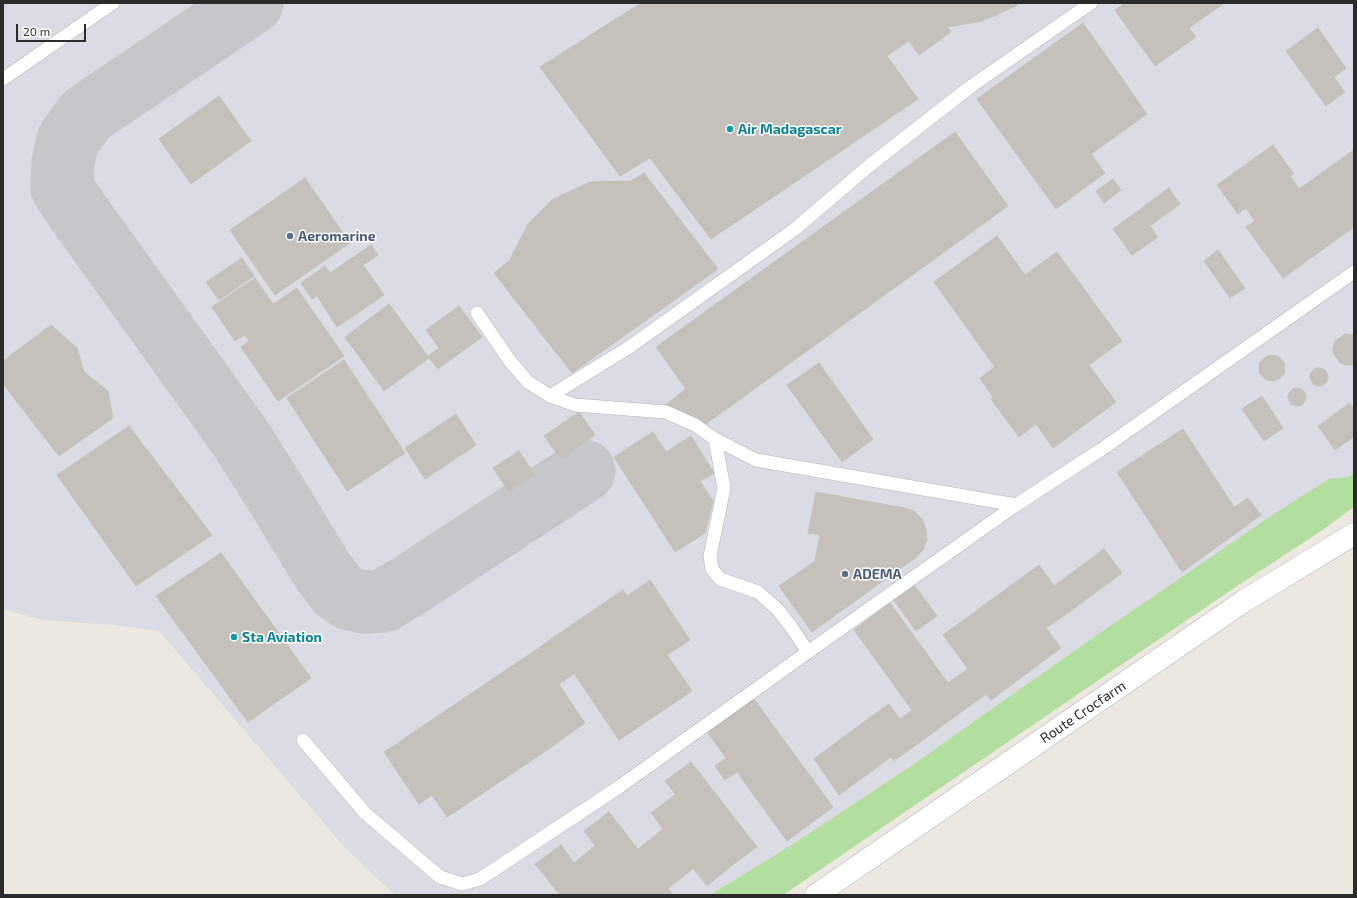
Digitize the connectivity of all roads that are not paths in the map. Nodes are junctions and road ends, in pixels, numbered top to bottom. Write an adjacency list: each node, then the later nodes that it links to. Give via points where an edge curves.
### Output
1 (113, 3): 3 (lane)
2 (1091, 3): 6 (lane, via 970,87 870,165 795,229 628,348)
3 (3, 79)
4 (1354, 272): 8 (lane, via 1102,449)
5 (477, 313): 6 (lane, via 528,382)
6 (550, 396): 7 (lane, via 575,404 666,412 695,425)
7 (715, 439): 8 (lane, via 756,460); 10 (lane, via 724,488 710,556 712,569 720,579 758,592 778,610)
8 (1016, 506): 10 (lane)
9 (1354, 534): 12 (street, Route Crocfarm, via 1244,602)
10 (808, 652): 11 (lane, via 612,791 480,879 462,884 440,877 365,813)
11 (304, 740)
12 (816, 895)

